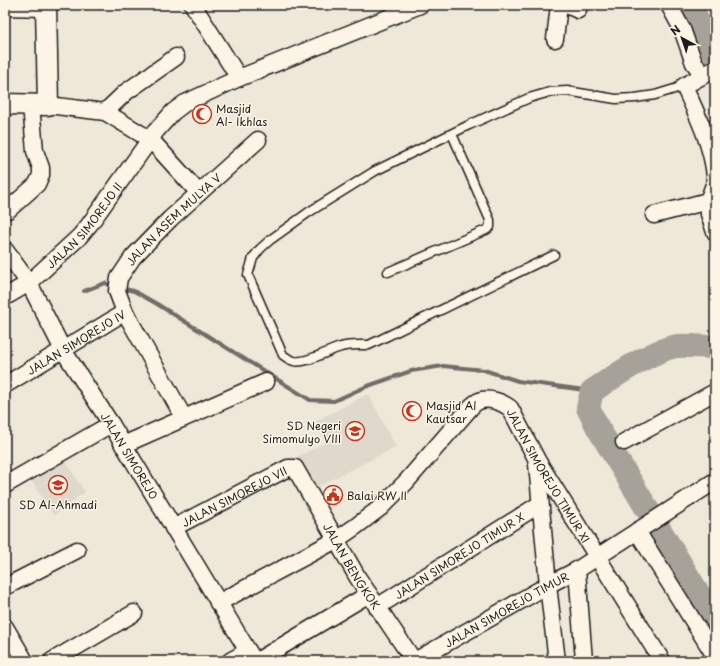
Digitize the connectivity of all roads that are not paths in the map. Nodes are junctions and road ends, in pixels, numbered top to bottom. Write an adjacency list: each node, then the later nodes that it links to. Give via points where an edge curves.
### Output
1 (193, 5): 10 (street)
2 (420, 5): 10 (street)
3 (559, 5): 7 (street)
4 (669, 5): 9 (street, via 682,29 694,63)
5 (46, 8): 6 (lane); 13 (street)
6 (5, 11)
7 (555, 39)
8 (176, 57): 14 (street, via 126,92)
9 (708, 72): 11 (street)
10 (239, 78): 16 (street, JALAN SIMOREJO II, via 185,103 173,112)
11 (684, 86): 15 (lane, via 655,95 625,99 567,91 550,92 529,98); 18 (street, via 711,154)
12 (5, 104): 13 (street)
13 (39, 105): 14 (street); 22 (street, via 34,151 41,175 37,184)
14 (105, 112): 16 (street)
15 (452, 134): 26 (lane, via 375,171 309,212 260,248 253,258 248,275 284,355 296,362 341,347 369,345); 27 (lane, via 490,220 490,227)
16 (151, 140): 20 (street); 28 (street, JALAN SIMOREJO II, via 79,237)
17 (258, 140): 20 (street, JALAN ASEM MULYA V)
18 (715, 176)
19 (715, 182): 21 (street)
20 (199, 193): 30 (street, JALAN ASEM MULYA V, via 133,257 118,284)
21 (708, 201): 23 (street); 24 (street)
22 (8, 210)
23 (654, 215)
24 (715, 232)
25 (5, 250): 28 (street, JALAN SIMOREJO)
26 (554, 255)
27 (388, 272)
28 (29, 283): 29 (street, JALAN SIMOREJO II); 31 (street, JALAN SIMOREJO)
29 (5, 297)
30 (125, 312): 31 (street, JALAN SIMOREJO IV); 35 (street, JALAN SIMOREJO IV)
31 (63, 350): 33 (street, JALAN SIMOREJO IV); 36 (street, JALAN SIMOREJO)
32 (266, 382): 35 (street)
33 (5, 385)
34 (715, 392): 37 (street)
35 (184, 418): 38 (street)
36 (111, 424): 38 (street, JALAN SIMOREJO); 42 (street)
37 (624, 442)
38 (123, 445): 45 (street, JALAN SIMOREJO)
39 (537, 460): 43 (street, JALAN SIMOREJO TIMUR X); 46 (street, JALAN SIMOREJO TIMUR XI, via 510,408 492,400 478,401 380,508); 48 (street, JALAN SIMOREJO TIMUR XI)
40 (295, 468): 45 (street, JALAN SIMOREJO VII, via 288,468); 46 (street, JALAN BENGKOK)
41 (715, 481): 44 (street, JALAN SIMOREJO TIMUR)
42 (5, 485)
43 (540, 504): 50 (street, JALAN SIMOREJO TIMUR X); 54 (street, JALAN SIMOREJO TIMUR X)
44 (647, 524): 48 (street, JALAN SIMOREJO TIMUR); 57 (street)
45 (173, 528): 53 (street, JALAN SIMOREJO)
46 (336, 540): 52 (street, JALAN BENGKOK); 53 (street, JALAN SIMOREJO TIMUR XI)
47 (77, 550): 51 (street)
48 (598, 557): 49 (street, JALAN SIMOREJO TIMUR); 65 (street)
49 (577, 570): 50 (street, JALAN SIMOREJO TIMUR); 64 (street)
50 (548, 585): 62 (street, JALAN SIMOREJO TIMUR); 63 (street, JALAN SIMOREJO TIMUR X)
51 (5, 586)
52 (369, 594): 54 (street, JALAN BENGKOK); 58 (street)
53 (218, 603): 58 (street, JALAN SIMOREJO)
54 (377, 607): 62 (street, JALAN BENGKOK)
55 (134, 613): 60 (street)
56 (5, 627): 59 (street)
57 (715, 656)
58 (253, 658): 61 (street)
59 (25, 661)
60 (52, 661)
61 (230, 661)
62 (414, 661)
63 (557, 661)
64 (584, 661)
65 (662, 661)

